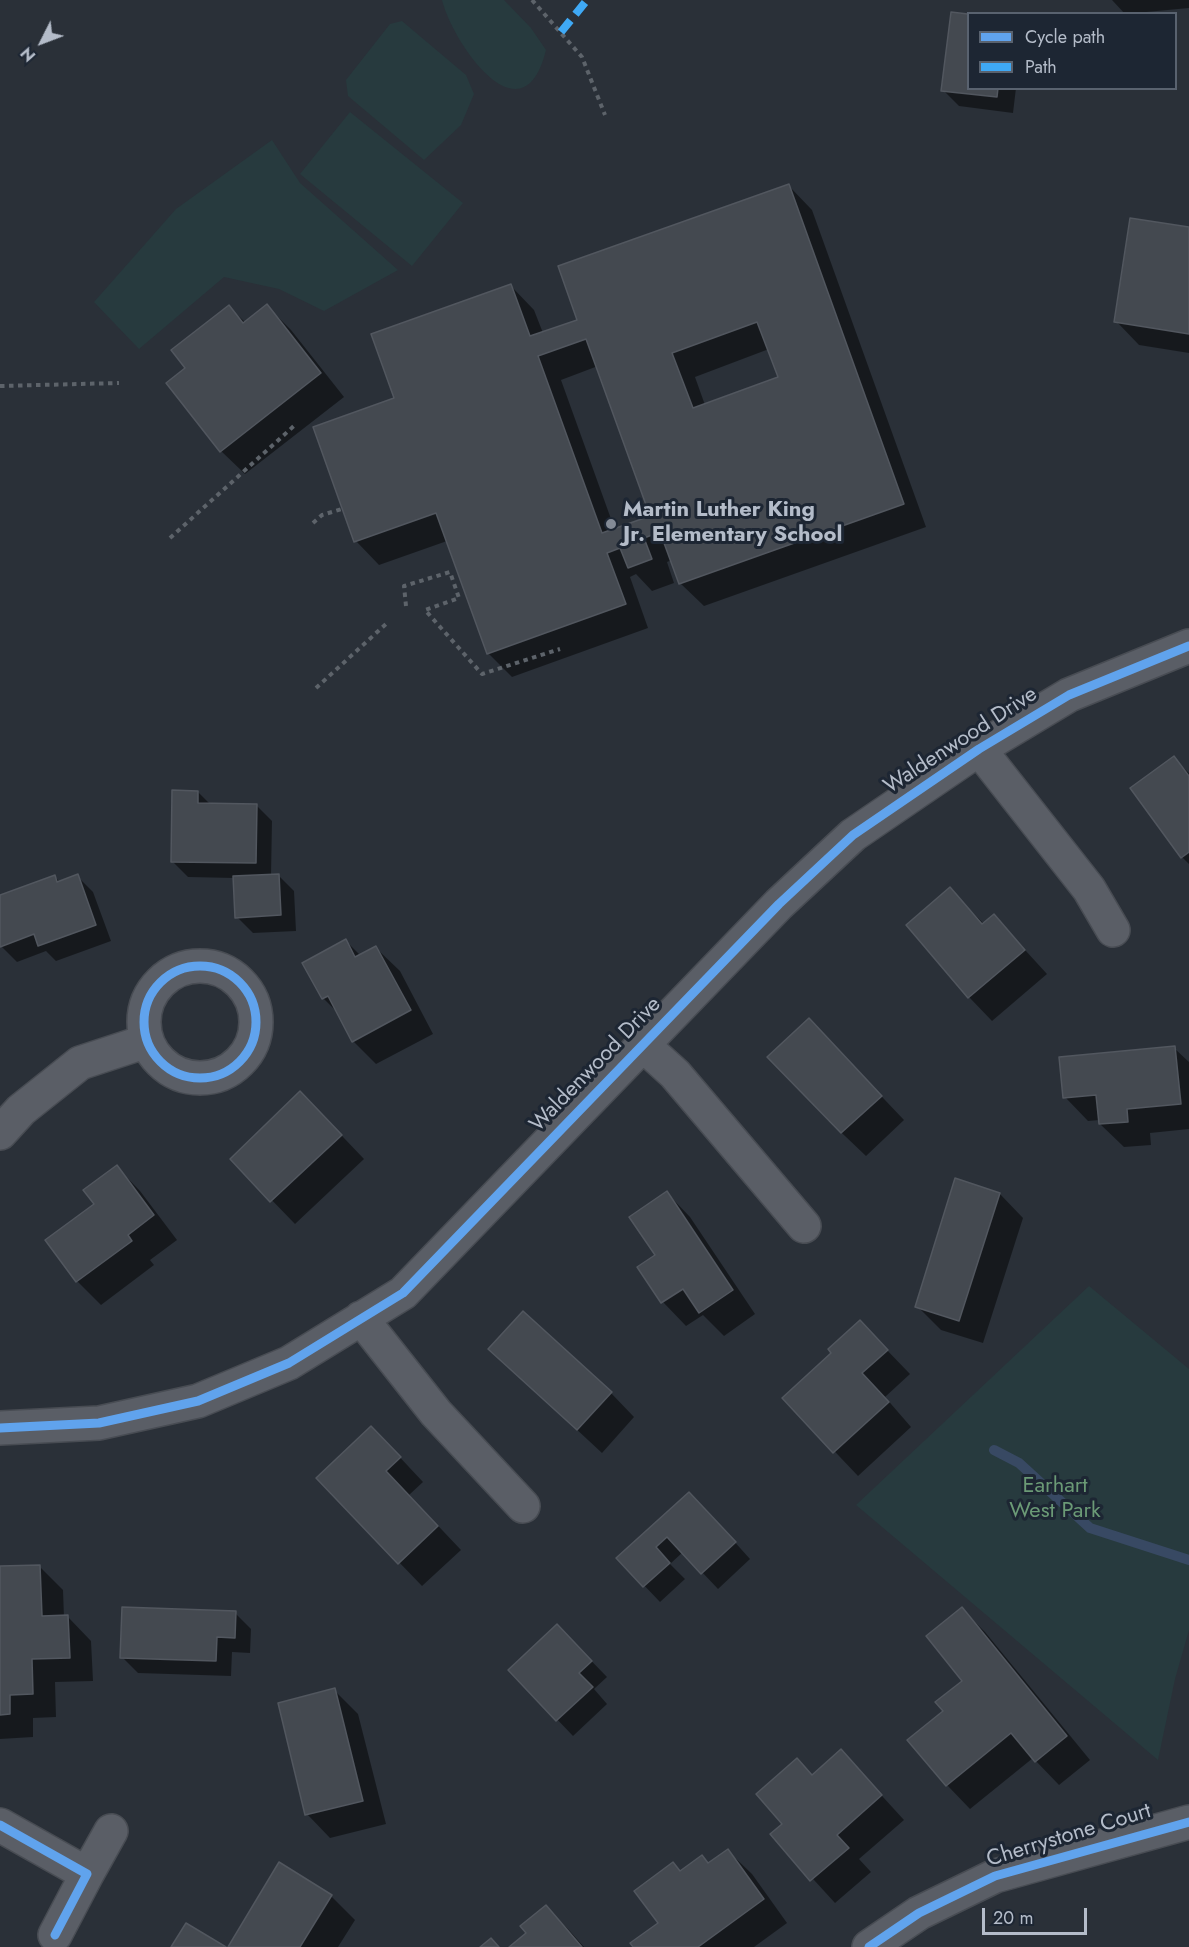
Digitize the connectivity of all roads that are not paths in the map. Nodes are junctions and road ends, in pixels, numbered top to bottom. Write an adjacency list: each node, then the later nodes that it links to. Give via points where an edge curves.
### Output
1 (1189, 646): 2 (street, Waldenwood Drive, via 1069,695)
2 (979, 749): 3 (street, Waldenwood Drive, via 1083,880); 5 (street, Waldenwood Drive, via 853,835 779,904)
3 (1113, 930)
4 (147, 1041): 6 (street, via 80,1063 21,1110)
5 (643, 1045): 7 (street, Waldenwood Drive, via 675,1074); 8 (street, Waldenwood Drive, via 403,1293)
6 (0, 1133)
7 (804, 1226)
8 (361, 1318): 9 (street, Waldenwood Drive, via 289,1363 198,1401 99,1423); 10 (street, via 436,1413)
9 (0, 1428)
10 (524, 1506)
11 (1189, 1821): 16 (street, Cherrystone Court, via 995,1876 919,1913)
12 (0, 1825): 14 (street)
13 (111, 1831): 14 (street)
14 (87, 1874): 15 (street)
15 (55, 1935)
16 (869, 1947)

